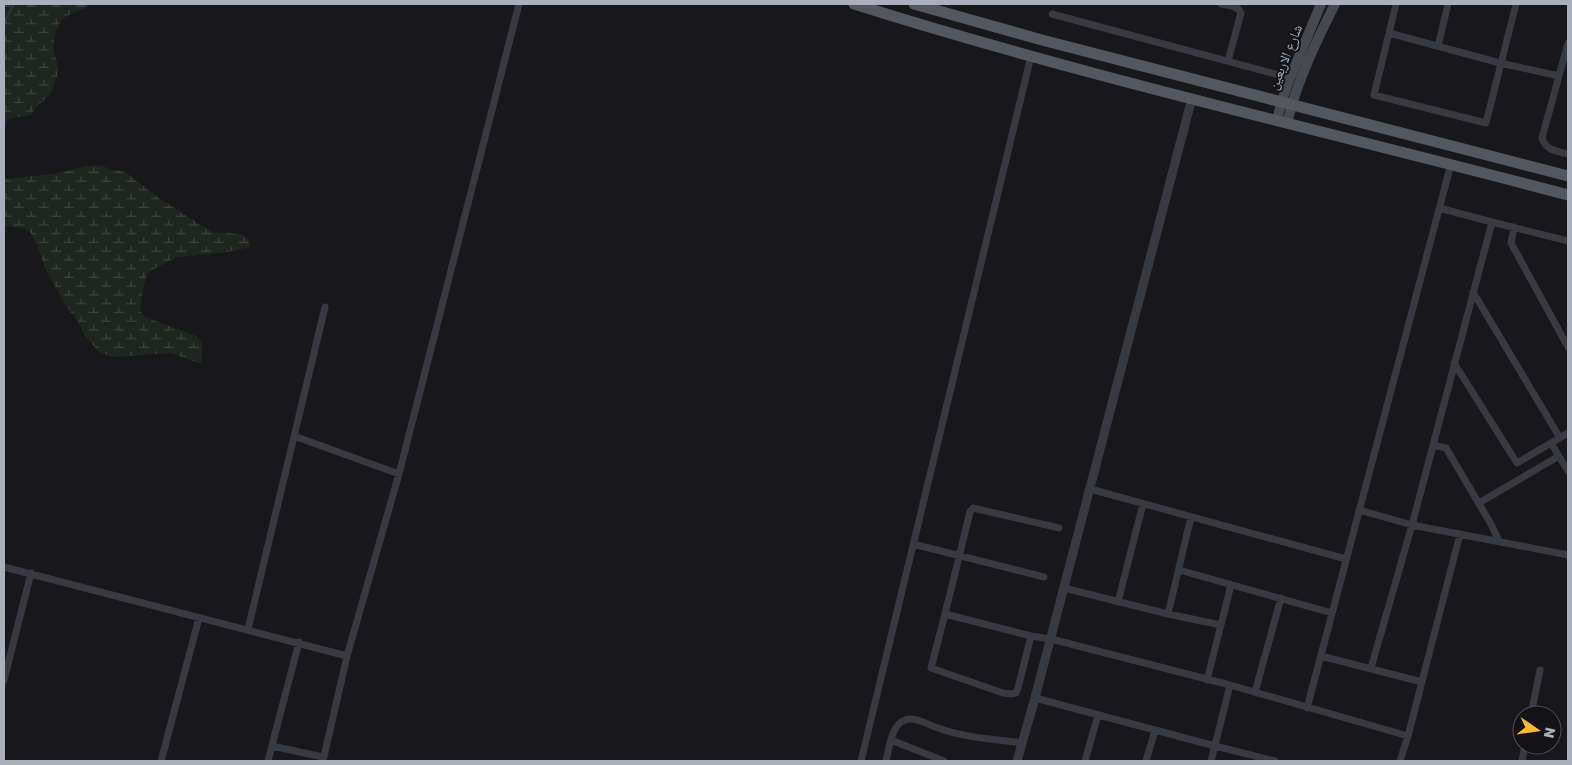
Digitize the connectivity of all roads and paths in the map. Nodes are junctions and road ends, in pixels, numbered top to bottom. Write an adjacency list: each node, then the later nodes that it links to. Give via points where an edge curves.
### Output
1 (519, 4): 41 (street)
2 (854, 4): 14 (main road)
3 (914, 4): 20 (main road)
4 (1221, 4): 15 (street, via 1237,8 1241,13)
5 (1321, 4): 18 (main road, شارع الاربعين)
6 (1335, 4): 20 (main road)
7 (1396, 4): 11 (street)
8 (1448, 4): 13 (street)
9 (1516, 4): 16 (street)
10 (1052, 14): 15 (street)
11 (1390, 33): 13 (street); 16 (street, via 1374,95 1486,122)
12 (1568, 43): 17 (street)
13 (1438, 46): 16 (street)
14 (1031, 56): 19 (main road); 51 (street)
15 (1228, 61): 18 (street)
16 (1500, 63): 17 (street)
17 (1559, 76): 22 (street, via 1542,138 1548,148)
18 (1290, 78): 20 (main road, شارع الاربعين)
19 (1192, 98): 21 (main road); 42 (street)
20 (1286, 104): 21 (main road, شارع الاربعين); 24 (main road)
21 (1282, 122): 23 (main road)
22 (1568, 154)
23 (1451, 164): 25 (main road); 26 (street)
24 (1568, 176)
25 (1568, 195)
26 (1439, 208): 27 (street); 45 (street)
27 (1492, 222): 28 (street); 30 (street)
28 (1514, 227): 29 (street); 32 (street, via 1511,243)
29 (1568, 241)
30 (1473, 292): 33 (street); 36 (street)
31 (325, 307): 35 (street)
32 (1568, 347)
33 (1454, 363): 37 (street, via 1517,463); 38 (street)
34 (1568, 433): 36 (street)
35 (294, 436): 41 (street); 68 (street)
36 (1560, 438): 37 (street)
37 (1551, 443): 39 (street)
38 (1433, 445): 44 (street, via 1446,448); 47 (street)
39 (1559, 456): 40 (street); 44 (street)
40 (1568, 471)
41 (399, 474): 72 (street)
42 (1090, 489): 43 (street); 60 (street)
43 (1143, 504): 46 (street); 62 (street)
44 (1479, 504): 50 (street)
45 (1359, 510): 47 (street); 54 (street)
46 (1191, 517): 54 (street); 56 (street)
47 (1412, 525): 49 (street); 74 (street)
48 (1059, 528): 53 (street, via 973,508)
49 (1460, 534): 50 (street); 78 (street)
50 (1498, 541): 52 (street)
51 (913, 544): 53 (street); 94 (street)
52 (1568, 555)
53 (959, 556): 58 (street); 64 (street)
54 (1346, 559): 63 (street)
55 (4, 566): 57 (street)
56 (1179, 570): 59 (street); 65 (street)
57 (31, 573): 66 (street); 76 (street)
58 (1044, 577)
59 (1230, 585): 61 (street); 67 (street)
60 (1064, 588): 62 (street); 70 (street)
61 (1281, 598): 63 (street); 80 (street)
62 (1118, 602): 65 (street)
63 (1332, 613): 73 (street)
64 (945, 614): 69 (street); 69 (street, via 931,668 1003,693 1011,694 1018,688)
65 (1168, 614): 67 (street)
66 (199, 618): 68 (street); 92 (street)
67 (1221, 625): 77 (street)
68 (248, 629): 71 (street)
69 (1031, 636): 70 (street)
70 (1051, 639): 77 (street); 81 (street)
71 (298, 642): 72 (street); 89 (street)
72 (347, 656): 91 (street)
73 (1321, 656): 74 (street); 83 (street)
74 (1371, 668): 78 (street)
75 (1540, 670): 82 (street)
76 (4, 680)
77 (1207, 680): 79 (street)
78 (1422, 682): 86 (street)
79 (1230, 685): 80 (street); 90 (street)
80 (1255, 692): 83 (street)
81 (1036, 698): 84 (street); 88 (street)
82 (1533, 705)
83 (1307, 708): 86 (street)
84 (1098, 715): 85 (street); 98 (street)
85 (1155, 730): 90 (street); 99 (street)
86 (1408, 736): 102 (street)
87 (891, 740): 88 (street, via 896,727 904,720 914,719 971,736); 95 (street); 96 (street)
88 (1023, 743): 97 (street)
89 (272, 746): 91 (street); 93 (street)
90 (1215, 746): 100 (street); 101 (street)
91 (323, 759)
92 (161, 761)
93 (268, 761)
94 (861, 761)
95 (886, 761)
96 (944, 761)
97 (1017, 761)
98 (1086, 761)
99 (1146, 761)
100 (1211, 761)
101 (1275, 761)
102 (1400, 761)

